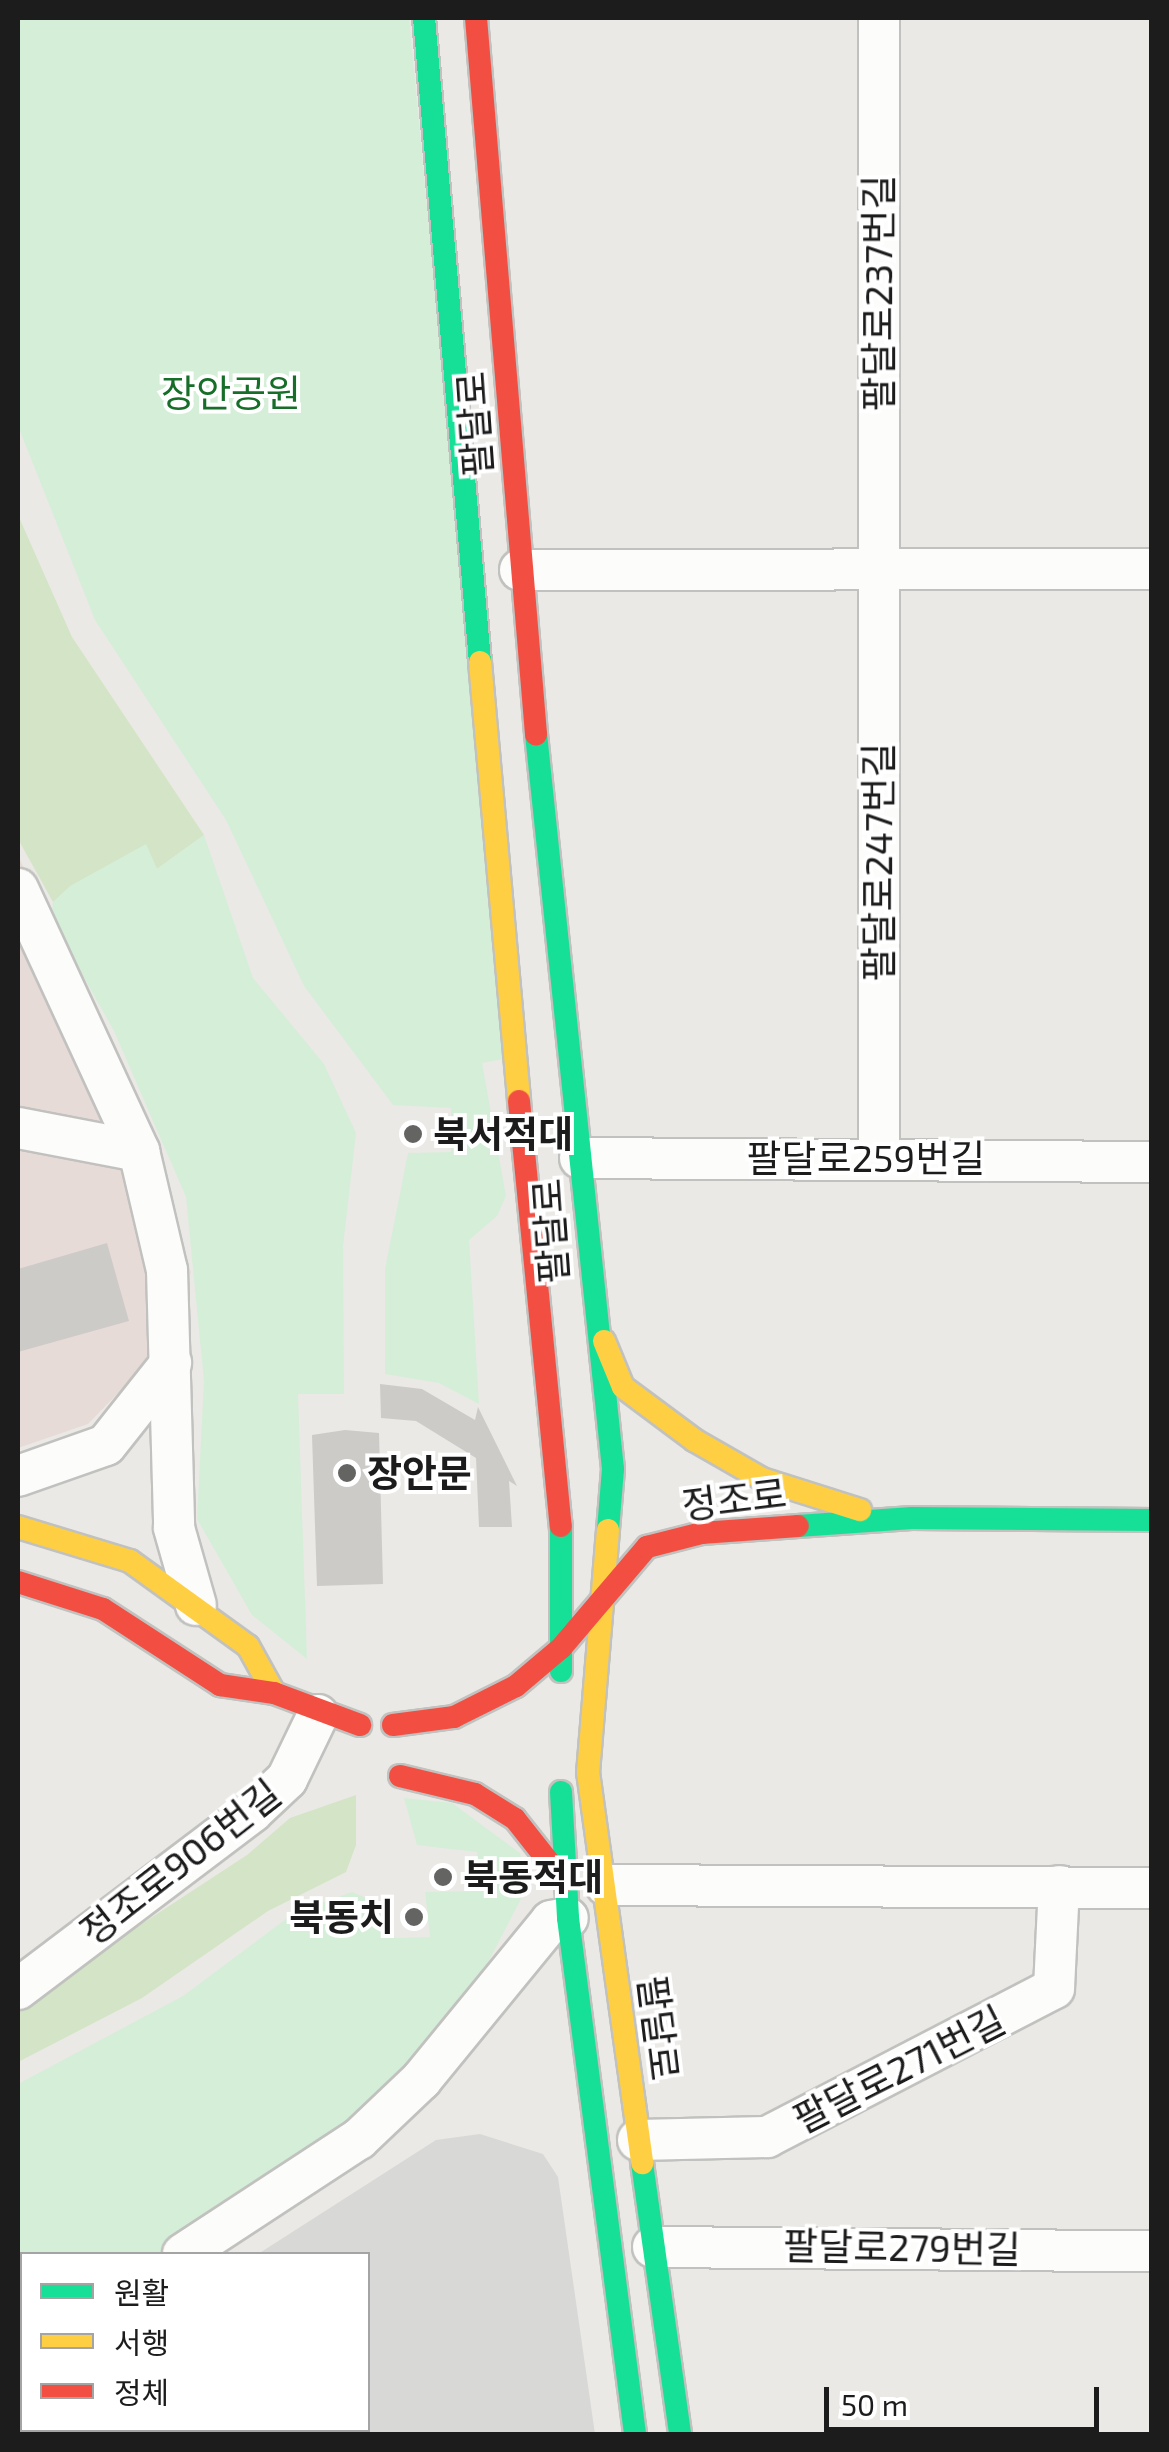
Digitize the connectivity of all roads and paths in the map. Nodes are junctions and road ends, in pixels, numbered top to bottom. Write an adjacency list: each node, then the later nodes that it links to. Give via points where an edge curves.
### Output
1 (424, 18): 22 (main road, 팔달로, via 522,1148 561,1475)
2 (476, 18): 6 (main road, 팔달로)
3 (879, 18): 4 (street, 팔달로237번길)
4 (877, 568): 5 (street); 6 (street); 10 (street, 팔달로247번길)
5 (1152, 569)
6 (520, 570): 11 (main road, 팔달로)
7 (18, 890): 9 (street)
8 (18, 1128): 9 (street)
9 (138, 1151): 14 (street, via 167,1270)
10 (879, 1156): 11 (street, 팔달로259번길); 12 (street, 팔달로259번길)
11 (580, 1158): 13 (main road, 팔달로)
12 (1152, 1162)
13 (591, 1311): 16 (main road, via 623,1387 694,1440 762,1480); 20 (main road, 팔달로, via 614,1469)
14 (171, 1363): 15 (street, via 106,1445); 21 (street, via 174,1528)
15 (18, 1476)
16 (891, 1520): 17 (main road, 정조로); 20 (main road, 정조로, via 702,1533 647,1547)
17 (1152, 1520)
18 (18, 1527): 21 (main road, via 130,1561)
19 (18, 1582): 23 (main road, via 103,1609 220,1685)
20 (600, 1598): 22 (main road, 정조로); 31 (main road, 팔달로, via 588,1772)
21 (196, 1605): 23 (main road, via 248,1646)
22 (561, 1648): 24 (main road, 팔달로); 27 (main road, 정조로, via 516,1686 454,1718)
23 (274, 1693): 25 (main road)
24 (561, 1702)
25 (326, 1718): 26 (main road); 28 (main road); 35 (street, 정조로906번길, via 287,1779 264,1801)
26 (360, 1725)
27 (394, 1725)
28 (354, 1754)
29 (560, 1774): 34 (main road, 팔달로)
30 (400, 1776): 34 (main road, via 475,1794 503,1812)
31 (606, 1886): 32 (street); 36 (main road, 팔달로)
32 (1059, 1886): 33 (street); 36 (street, 팔달로271번길, via 1054,1988 767,2137)
33 (1152, 1888)
34 (566, 1899): 39 (street, via 431,2068 360,2139); 40 (main road, 팔달로)
35 (18, 1989)
36 (638, 2140): 37 (main road, 팔달로)
37 (653, 2246): 38 (street, 팔달로279번길); 41 (main road, 팔달로)
38 (1152, 2251)
39 (186, 2252)
40 (635, 2434)
41 (680, 2434)

